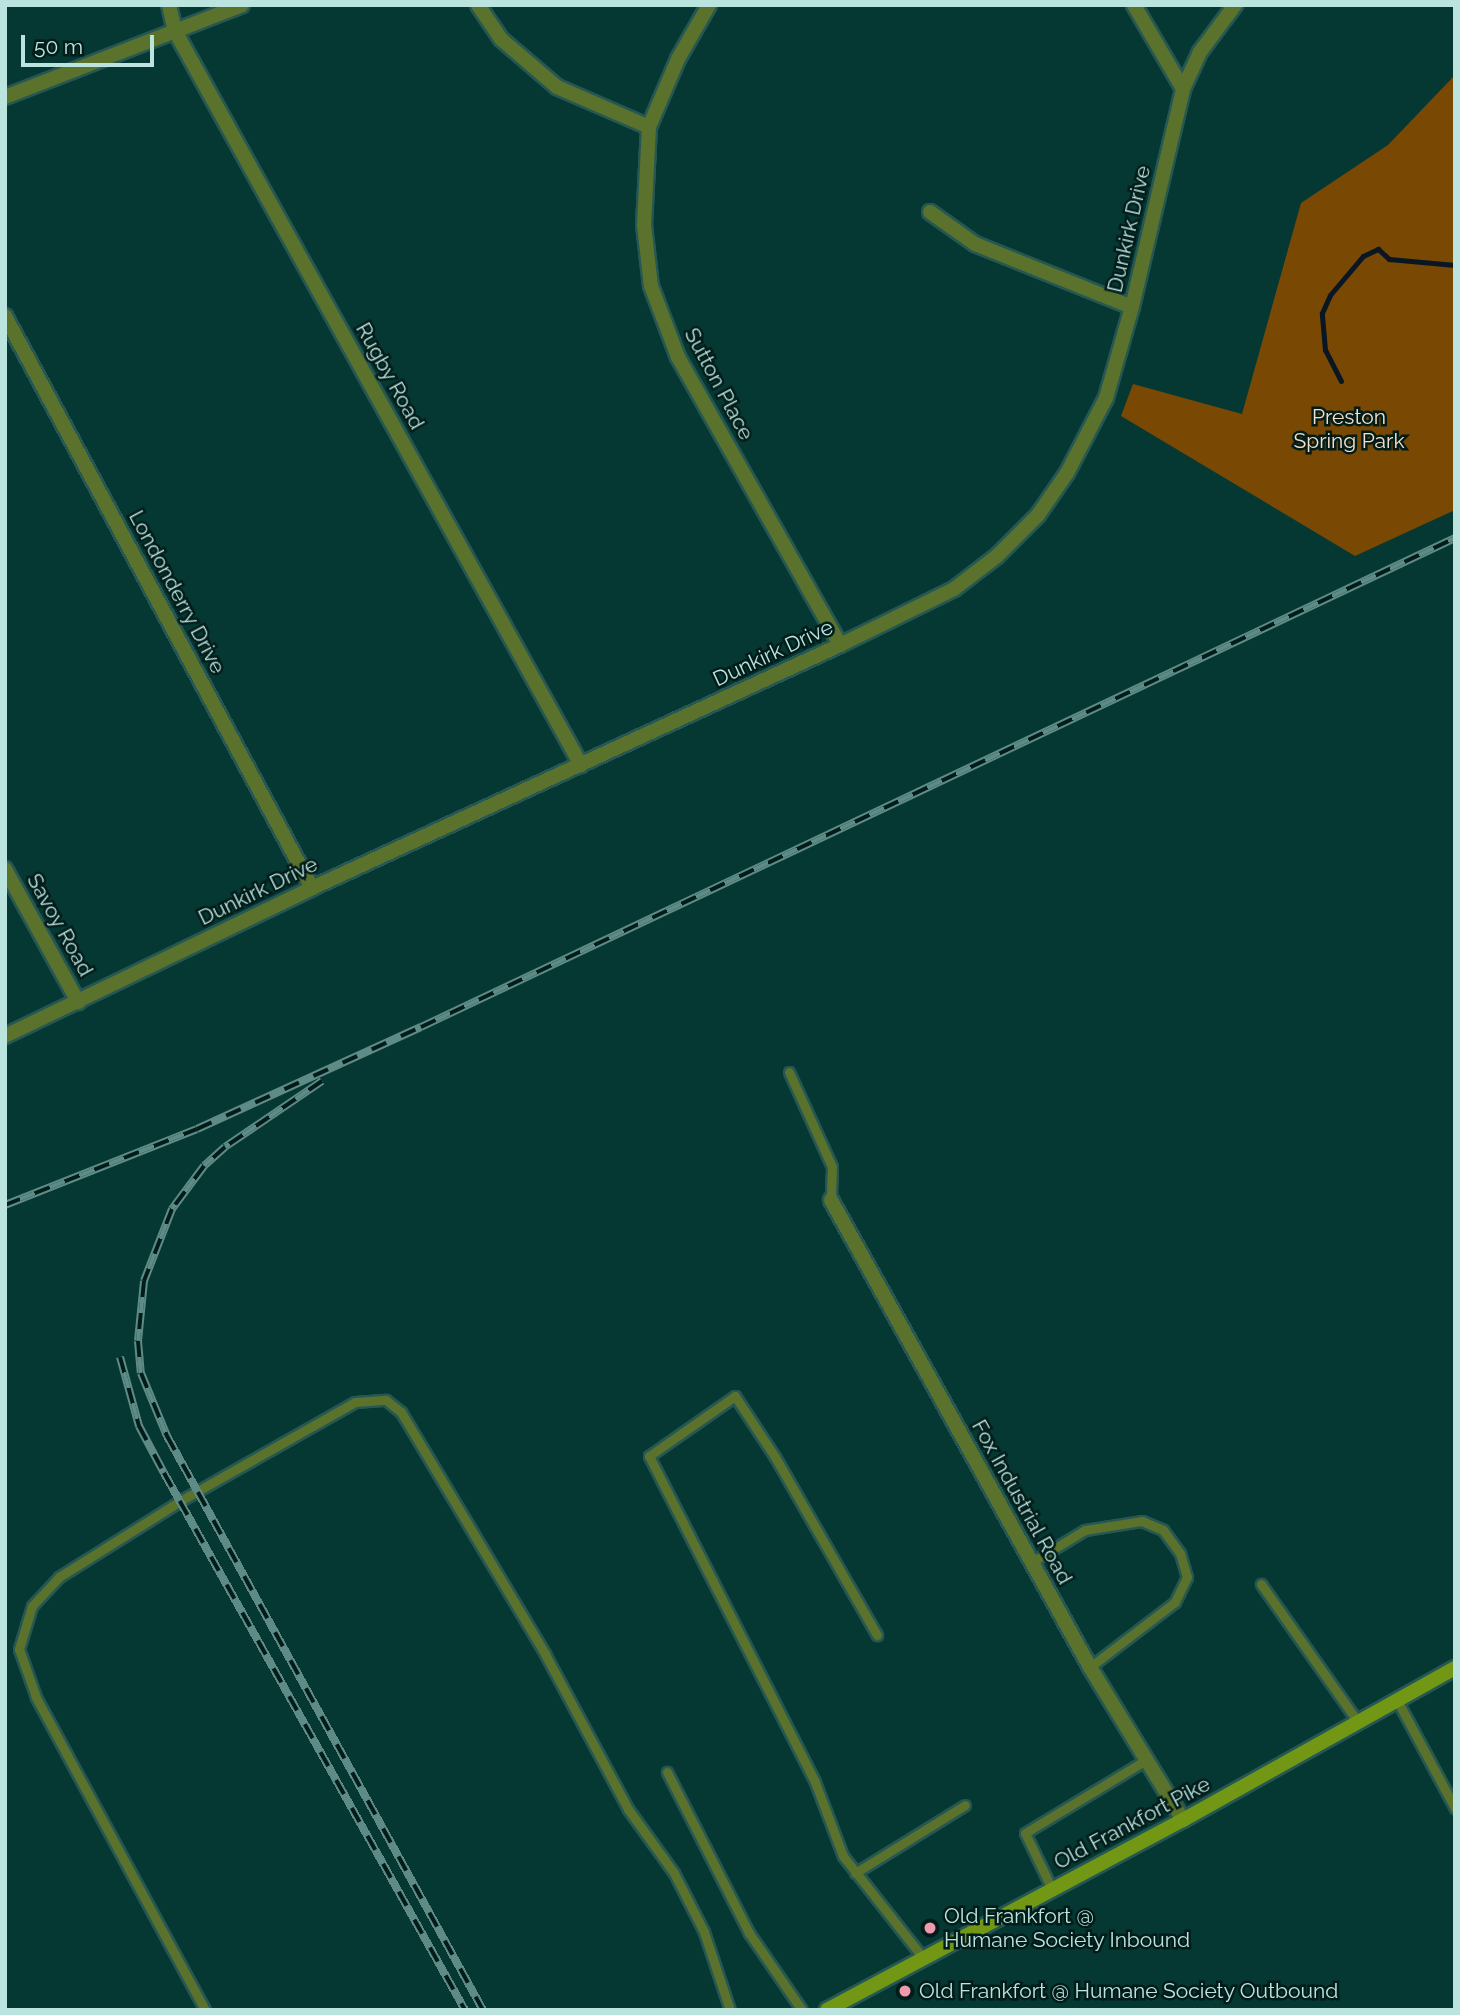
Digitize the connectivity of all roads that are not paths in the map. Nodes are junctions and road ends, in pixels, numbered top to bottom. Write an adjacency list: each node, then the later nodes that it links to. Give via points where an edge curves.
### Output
1 (169, 5): 7 (street, Rugby Road)
2 (242, 5): 7 (street)
3 (478, 5): 10 (street, via 500,38 557,87)
4 (709, 5): 10 (street, Sutton Place, via 678,59)
5 (1134, 5): 8 (street)
6 (1235, 5): 8 (street, Dunkirk Drive, via 1200,52)
7 (175, 32): 9 (street); 15 (street, Rugby Road)
8 (1183, 89): 12 (street, Dunkirk Drive)
9 (5, 97)
10 (649, 127): 14 (street, Sutton Place, via 644,225 651,286 678,357)
11 (930, 212): 12 (street, via 975,244)
12 (1132, 307): 14 (street, Dunkirk Drive, via 1106,398 1089,436 1038,515 997,556 954,589)
13 (5, 316): 17 (street, Londonderry Drive)
14 (841, 645): 15 (street, Dunkirk Drive)
15 (581, 765): 17 (street, Dunkirk Drive)
16 (5, 869): 18 (street, Savoy Road)
17 (312, 888): 18 (street, Dunkirk Drive)
18 (78, 1002): 19 (street, Dunkirk Drive)
19 (5, 1036)
20 (789, 1072): 21 (lane, via 832,1167)
21 (831, 1200): 22 (street, Fox Industrial Road)
22 (1032, 1562): 25 (street, Fox Industrial Road); 25 (lane, via 1085,1530 1142,1521 1163,1530 1180,1553 1188,1577 1175,1602)
23 (1261, 1584): 28 (lane)
24 (877, 1635): 34 (lane, via 735,1396 649,1456 746,1640)
25 (1090, 1667): 29 (street, Fox Industrial Road)
26 (1455, 1668): 27 (main road, Old Frankfort Pike)
27 (1397, 1700): 28 (main road, Old Frankfort Pike); 32 (lane)
28 (1358, 1722): 33 (main road, Old Frankfort Pike)
29 (1146, 1759): 33 (street, Fox Industrial Road); 35 (lane, via 1025,1833)
30 (667, 1772): 39 (lane, via 749,1933)
31 (965, 1805): 34 (lane)
32 (1455, 1808)
33 (1183, 1820): 35 (main road, Old Frankfort Pike)
34 (855, 1873): 36 (lane)
35 (1052, 1889): 36 (main road, Old Frankfort Pike)
36 (924, 1959): 40 (main road, Old Frankfort Pike)
37 (205, 2010): 38 (lane, via 36,1697 19,1649 32,1606 59,1577 180,1501 355,1402 386,1400 401,1412 545,1654 628,1809 674,1873 705,1931)
38 (730, 2010)
39 (802, 2010)
40 (827, 2010)

